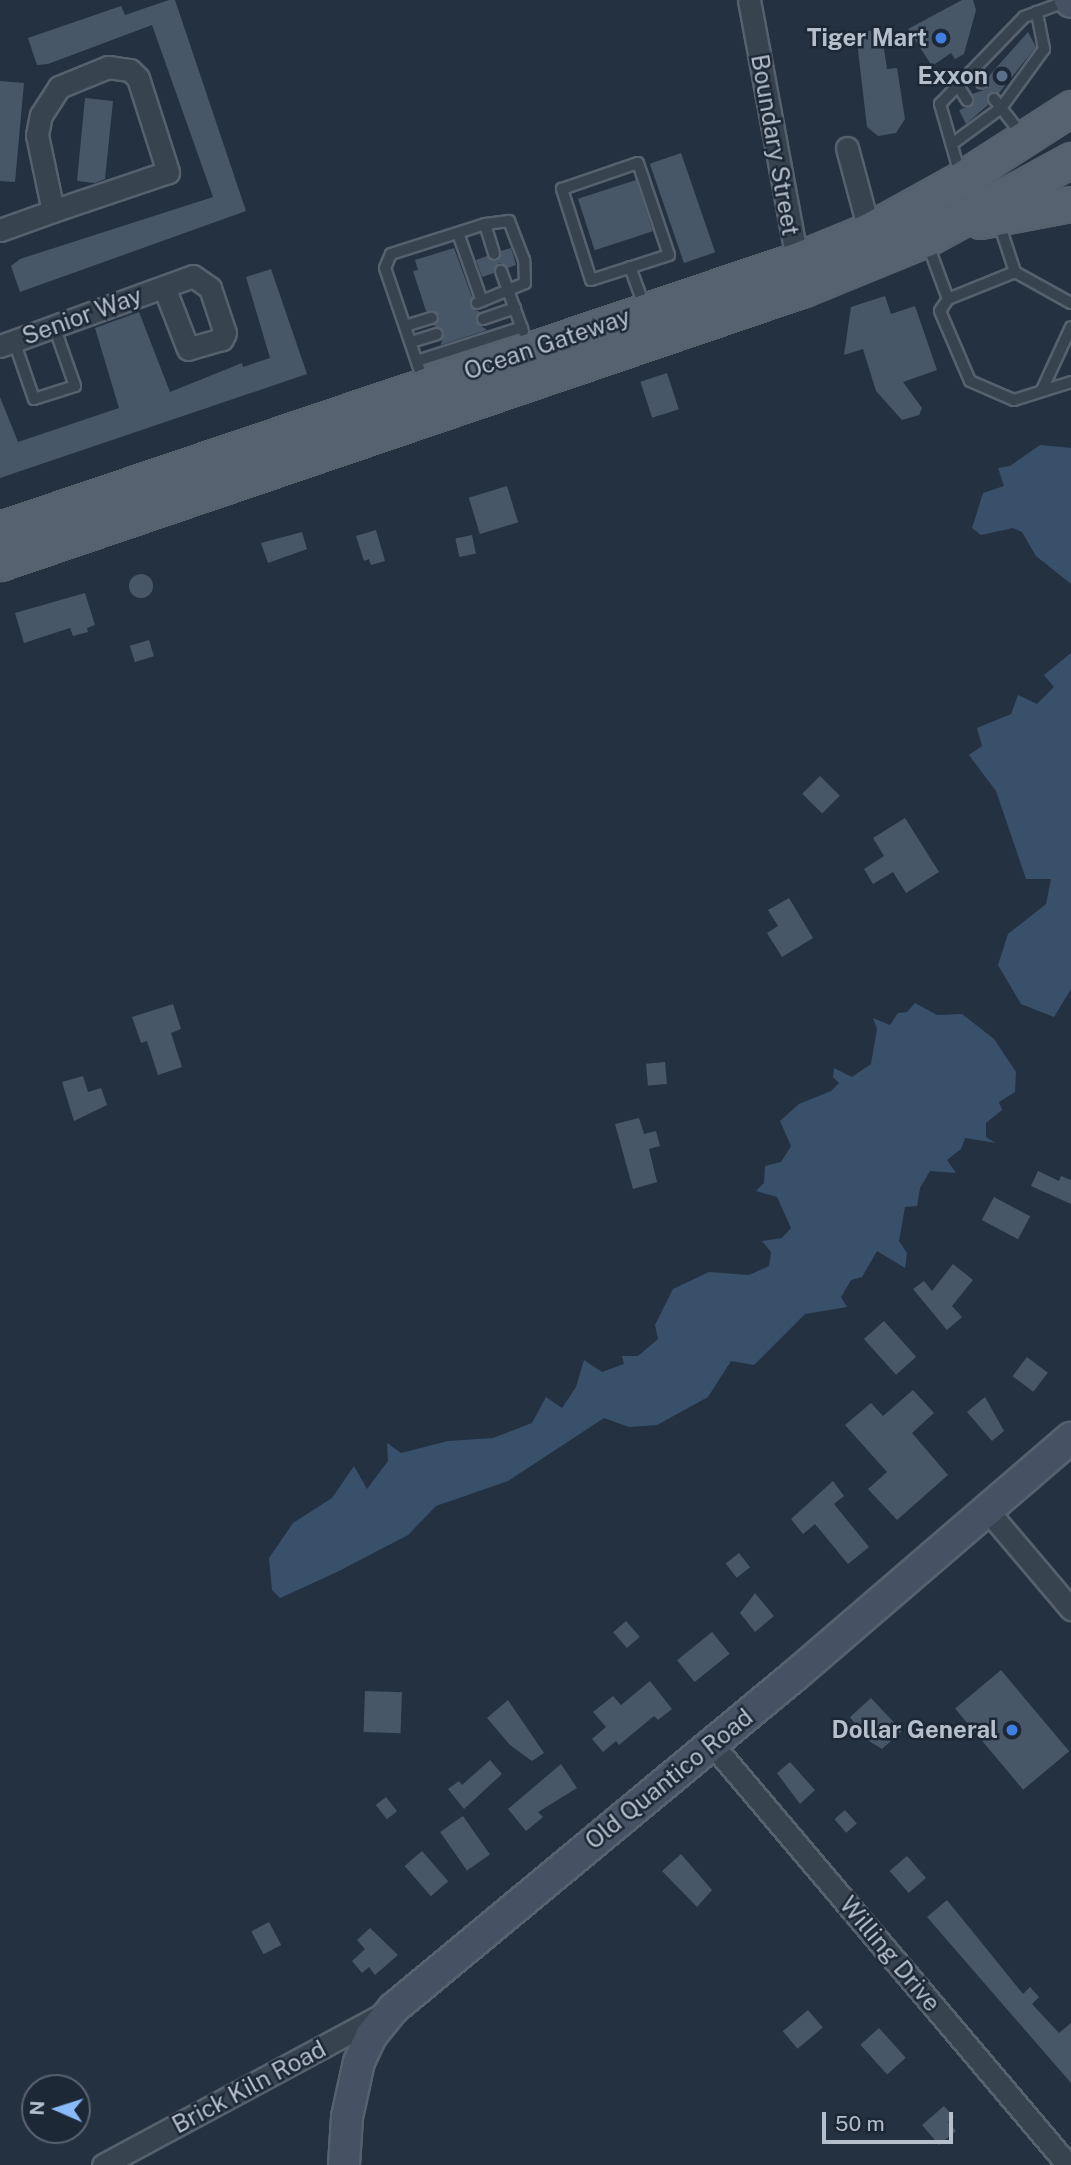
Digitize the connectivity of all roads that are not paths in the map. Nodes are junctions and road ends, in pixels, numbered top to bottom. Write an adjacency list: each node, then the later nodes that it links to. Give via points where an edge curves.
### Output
1 (749, 0): 32 (street, Boundary Street)
2 (1070, 1): 3 (lane)
3 (1037, 12): 4 (lane, via 1024,17); 13 (lane, via 1044,49 1010,88)
4 (1001, 42): 5 (lane); 6 (lane)
5 (1010, 53)
6 (987, 57): 7 (lane); 8 (lane)
7 (996, 68)
8 (974, 71): 9 (lane); 10 (lane)
9 (982, 83)
10 (958, 86): 12 (lane); 16 (lane, via 940,104)
11 (994, 99): 13 (lane)
12 (967, 100)
13 (1001, 108): 15 (lane); 16 (lane)
14 (1071, 108): 15 (main road, Ocean Gateway)
15 (1025, 138): 19 (main road, Ocean Gateway)
16 (952, 144): 19 (lane)
17 (847, 148): 25 (street)
18 (1071, 160): 27 (main road, Ocean Gateway)
19 (961, 179): 25 (main road, Ocean Gateway)
20 (1071, 204): 22 (main road)
21 (53, 211): 21 (street, via 168,172 138,78 130,70 108,67 72,78 49,99 37,135); 24 (street)
22 (997, 217): 27 (main road); 31 (lane)
23 (485, 224): 26 (lane); 28 (lane); 34 (lane, via 509,221 514,228 525,282)
24 (0, 230)
25 (869, 230): 32 (main road, Ocean Gateway)
26 (458, 233): 34 (lane, via 480,302); 42 (lane, via 391,254 385,268)
27 (935, 234): 32 (main road, Ocean Gateway); 35 (lane)
28 (494, 254)
29 (630, 268): 29 (lane, via 669,255 638,163 562,189 591,280); 38 (lane)
30 (501, 271): 34 (lane)
31 (1015, 272): 35 (lane); 36 (lane)
32 (800, 275): 38 (main road, Ocean Gateway); 52 (main road, Ocean Gateway)
33 (164, 287): 41 (street, Senior Way)
34 (509, 291): 37 (lane)
35 (948, 299): 50 (lane, via 940,311 970,381 1014,400)
36 (1071, 303)
37 (515, 308): 40 (lane); 45 (lane)
38 (646, 311): 45 (main road, Ocean Gateway)
39 (432, 318): 42 (lane)
40 (483, 319)
41 (54, 326): 47 (street, Senior Way); 47 (lane, via 75,386 34,399)
42 (405, 326): 46 (lane)
43 (1071, 327): 50 (lane)
44 (437, 334): 46 (lane)
45 (526, 338): 48 (main road, Ocean Gateway)
46 (411, 342): 48 (lane)
47 (7, 343)
48 (421, 373): 51 (main road, Ocean Gateway)
49 (1070, 383): 50 (lane)
50 (1042, 390)
51 (0, 529)
52 (0, 562)
53 (1071, 1438): 54 (street, Old Quantico Road)
54 (987, 1510): 55 (street); 56 (street, Old Quantico Road)
55 (1071, 1609)
56 (712, 1744): 57 (street, Old Quantico Road); 60 (street, Willing Drive)
57 (394, 2008): 58 (street, Brick Kiln Road); 59 (street, Old Quantico Road, via 371,2036 359,2062 347,2117)
58 (103, 2165)
59 (344, 2165)
60 (1068, 2165)

